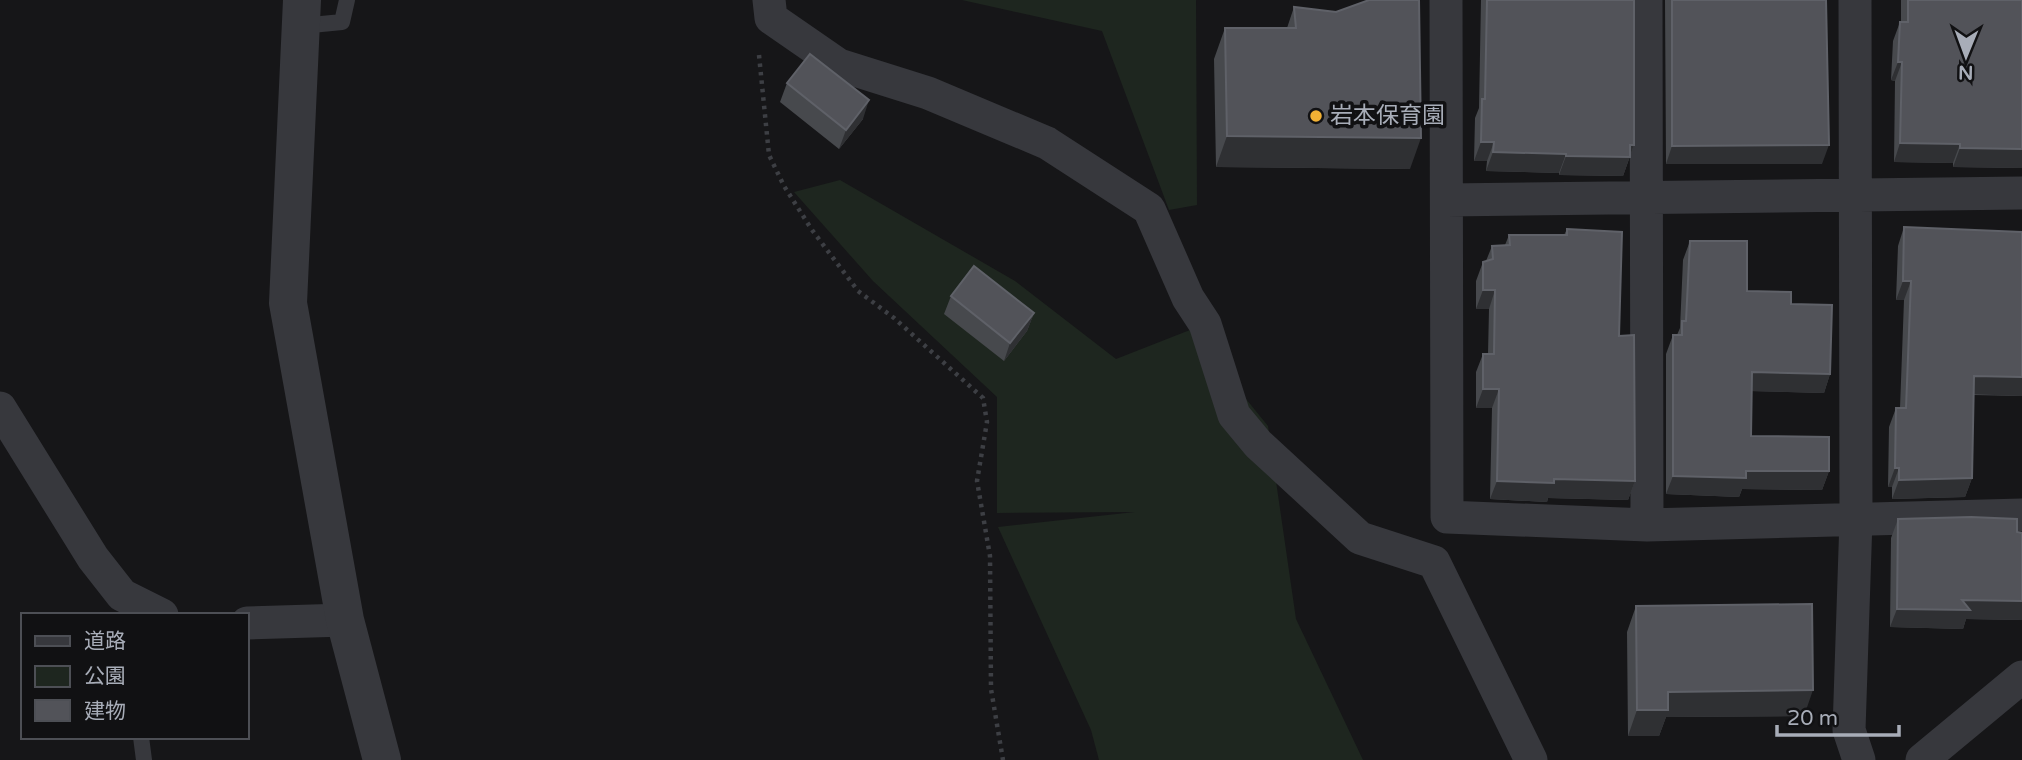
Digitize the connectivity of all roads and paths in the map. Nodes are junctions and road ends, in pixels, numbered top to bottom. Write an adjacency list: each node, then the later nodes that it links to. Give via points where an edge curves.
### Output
1 (348, 0): 6 (lane, via 341,22)
2 (1446, 0): 10 (street)
3 (1646, 0): 9 (street)
4 (1855, 0): 8 (street)
5 (770, 9): 23 (path, via 758,58 769,155 784,186 859,291 983,398 987,422 976,481 990,556 991,690); 24 (street, via 839,65 928,93 1047,144 1149,209 1188,298 1205,324 1234,415 1258,444 1360,538 1434,562)
6 (302, 13): 17 (street, via 288,303)
7 (2022, 193): 8 (street)
8 (1855, 197): 9 (street); 13 (street)
9 (1648, 198): 10 (street); 14 (street)
10 (1447, 200): 14 (street, via 1447,517)
11 (0, 408): 15 (street)
12 (2022, 515): 13 (street)
13 (1856, 519): 14 (street); 25 (street, via 1849,730)
14 (1647, 525)
15 (123, 605): 16 (street)
16 (154, 613)
17 (345, 620): 18 (street); 22 (street)
18 (248, 622)
19 (2022, 677): 26 (street)
20 (141, 739): 21 (lane)
21 (144, 760)
22 (382, 760)
23 (1003, 760)
24 (1531, 760)
25 (1859, 760)
26 (1922, 760)

